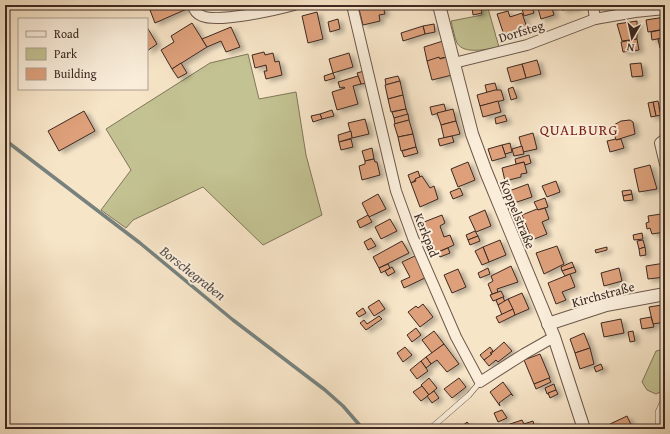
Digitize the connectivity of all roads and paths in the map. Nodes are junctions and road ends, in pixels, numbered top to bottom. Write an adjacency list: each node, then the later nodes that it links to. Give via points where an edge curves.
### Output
1 (193, 5): 2 (street, via 197,13 203,17 216,18)
2 (294, 5)
3 (352, 5): 14 (street, Kerkpad, via 396,191 413,238 456,336)
4 (439, 5): 8 (street, Koppelstraße)
5 (593, 5): 7 (street)
6 (660, 8): 7 (street, Dorfsteg)
7 (595, 19): 8 (street, Dorfsteg, via 527,45)
8 (454, 63): 12 (street, Koppelstraße, via 472,134)
9 (665, 139): 10 (street, via 660,143)
10 (665, 164)
11 (665, 294): 12 (street, Kirchstraße, via 606,305)
12 (548, 324): 13 (street, Koppelstraße)
13 (554, 337): 14 (street); 18 (street, Koppelstraße)
14 (480, 382): 17 (lane)
15 (665, 397): 16 (lane, via 658,412)
16 (658, 425)
17 (430, 429)
18 (584, 429)

